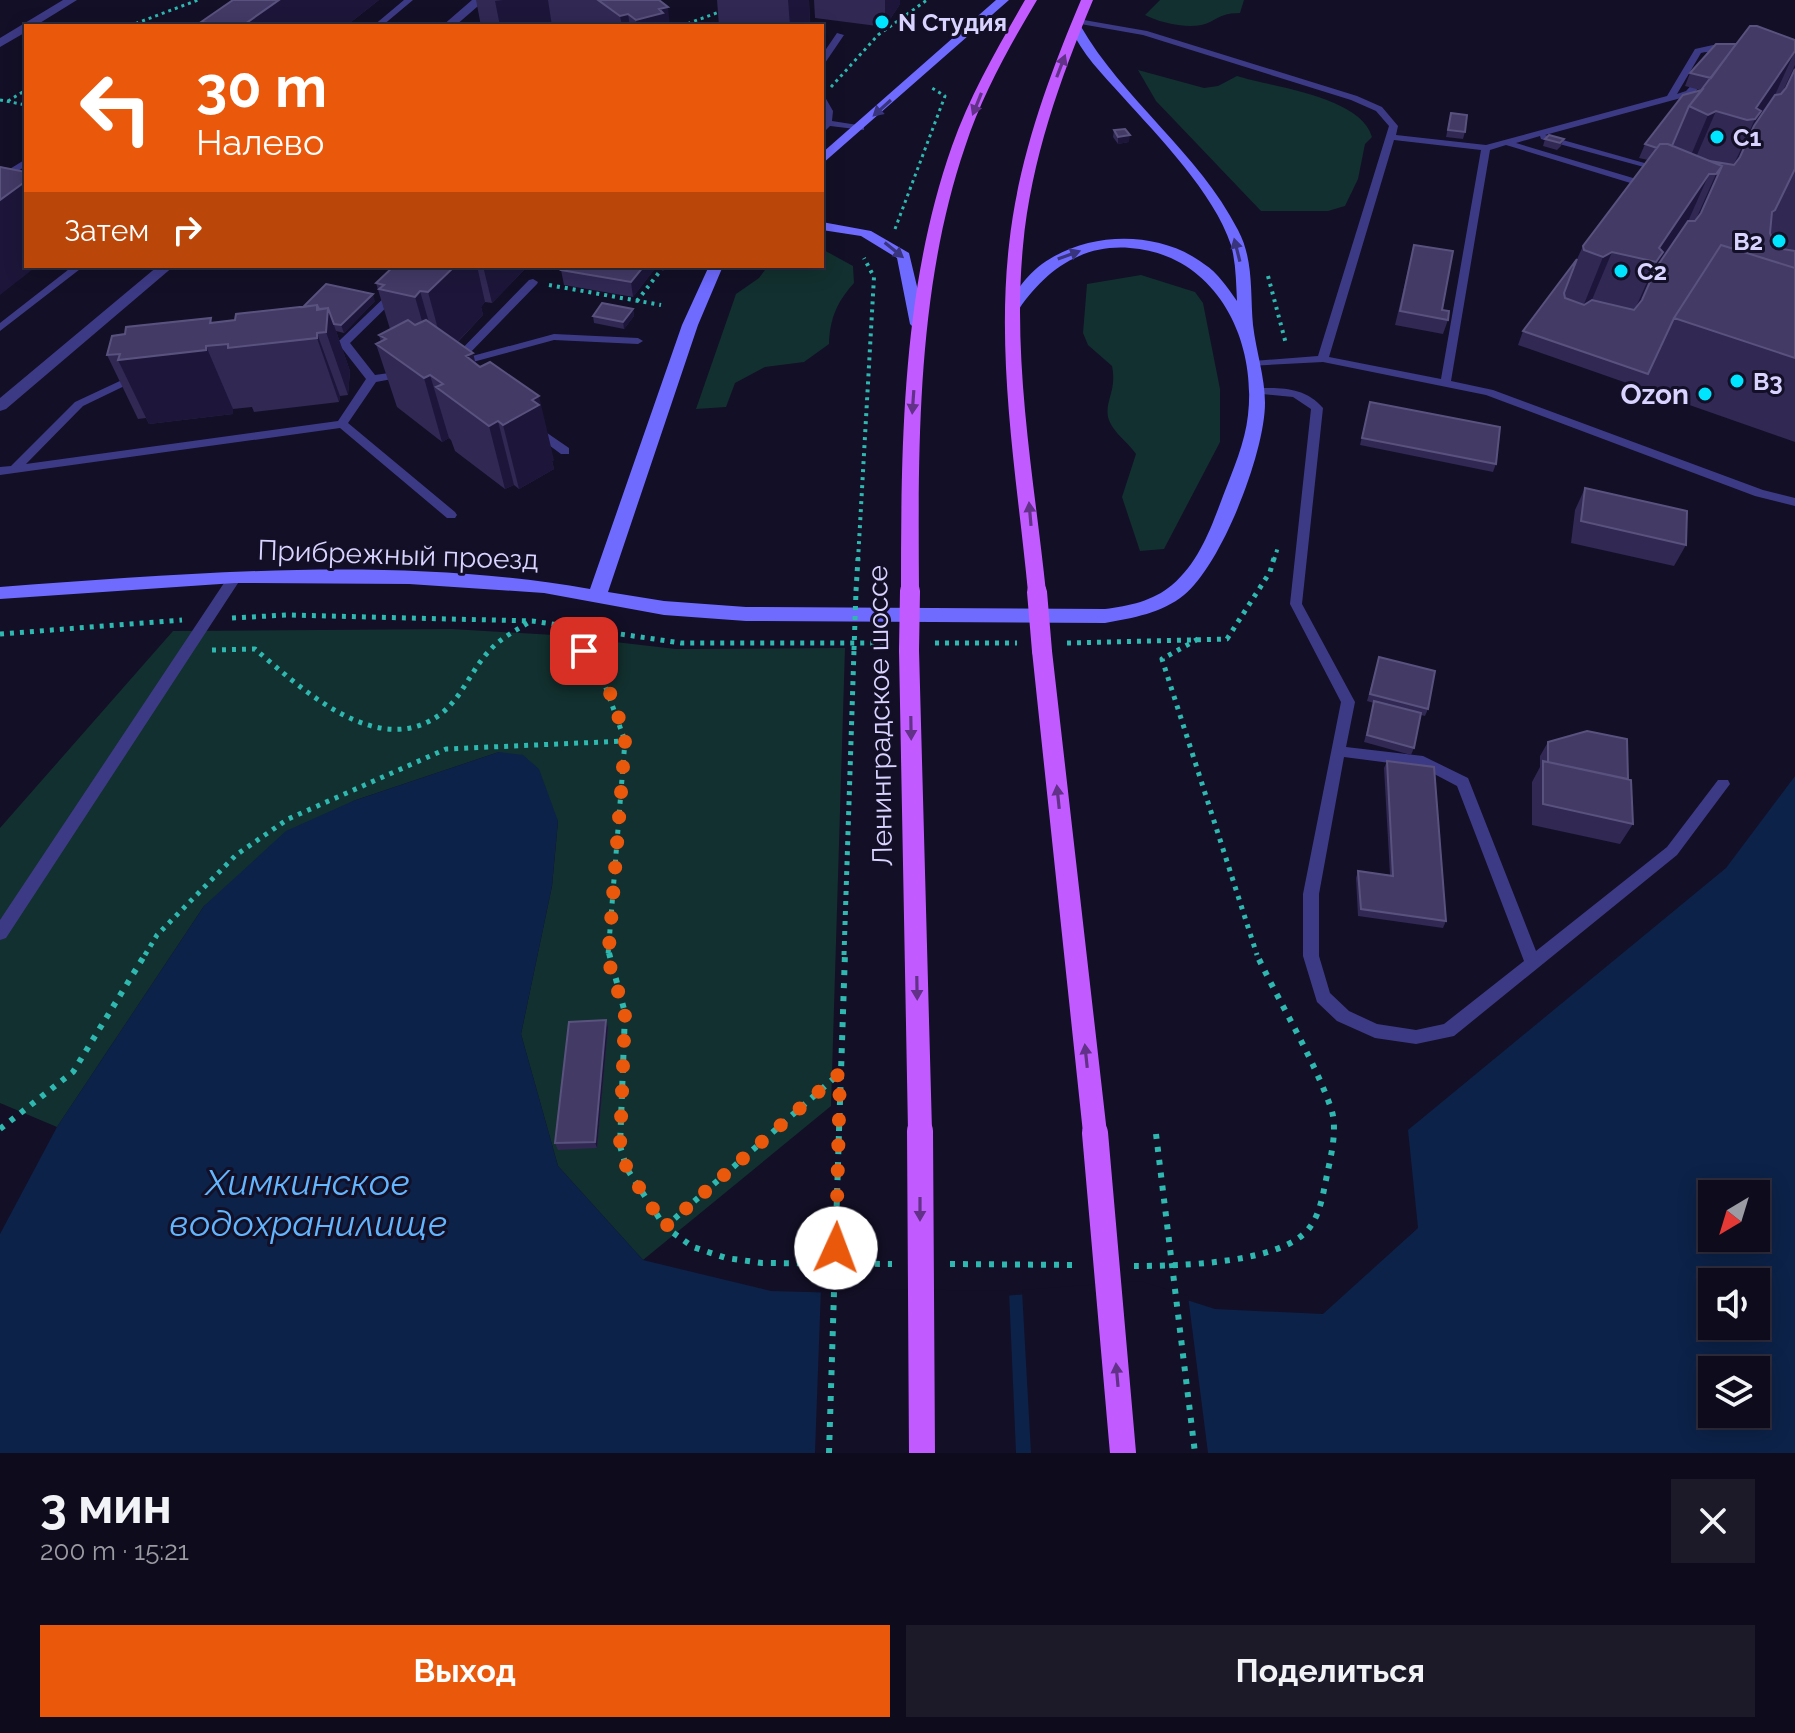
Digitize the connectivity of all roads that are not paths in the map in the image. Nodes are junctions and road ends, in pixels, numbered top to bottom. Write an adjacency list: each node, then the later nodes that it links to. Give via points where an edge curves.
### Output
1 (71, 0): 9 (street)
2 (409, 0): 10 (lane)
3 (479, 0): 7 (street)
4 (1003, 0): 22 (street, one-way to 22)
5 (1031, 0): 39 (main road, Ленинградское шоссе, one-way to 39, via 990,72 951,168)
6 (1087, 0): 12 (main road)
7 (466, 11): 8 (lane); 11 (street)
8 (487, 13)
9 (30, 24)
10 (379, 24)
11 (450, 24)
12 (1077, 24): 24 (lane, via 1144,33 1354,98 1390,118); 38 (main road, one-way to 12, via 1016,248 1031,157); 40 (street, one-way to 12, via 1244,274 1234,234 1126,93 1095,62)
13 (24, 28): 15 (street)
14 (840, 35): 17 (lane)
15 (0, 43)
16 (1741, 52): 19 (lane, via 1713,47 1698,51)
17 (824, 58)
18 (1714, 65): 19 (lane, via 1693,90)
19 (1670, 98): 23 (lane)
20 (825, 103): 21 (lane)
21 (825, 127): 22 (lane)
22 (861, 128): 27 (street)
23 (1535, 134): 25 (lane); 29 (lane)
24 (1391, 137): 26 (lane); 45 (lane)
25 (1505, 143): 26 (lane); 31 (lane)
26 (1486, 148): 53 (lane)
27 (824, 158)
28 (24, 163): 30 (lane)
29 (1652, 168)
30 (0, 179)
31 (1640, 183)
32 (824, 226): 39 (street, one-way to 39, via 879,239 904,256)
33 (76, 268): 41 (lane)
34 (165, 268): 55 (street)
35 (712, 272): 65 (street)
36 (533, 282): 47 (lane)
37 (400, 288): 43 (lane)
38 (1014, 306): 40 (street, one-way to 40, via 1040,268 1067,254 1115,242 1173,252 1197,264 1218,284); 71 (main road, one-way to 38, bridge, via 1095,1133 1042,651)
39 (918, 324): 70 (main road, Ленинградское шоссе, one-way to 70, bridge, via 909,445)
40 (1246, 327): 46 (street, Прибрежный проезд)
41 (0, 328)
42 (638, 341): 47 (lane, via 554,337)
43 (344, 343): 44 (lane); 52 (lane)
44 (314, 348)
45 (1323, 359): 46 (lane); 53 (lane)
46 (1253, 364): 54 (street, Прибрежный проезд)
47 (452, 365): 48 (lane); 51 (lane)
48 (439, 367)
49 (412, 372): 52 (lane)
50 (148, 374): 59 (lane, via 79,404)
51 (465, 375)
52 (372, 379): 57 (lane)
53 (1446, 381): 61 (lane)
54 (1256, 391): 65 (street, Прибрежный проезд, via 1252,441 1203,565 1162,603 1131,614 732,613); 66 (lane, via 1294,393 1309,398 1317,408 1296,604 1348,702)
55 (0, 406)
56 (527, 422): 58 (lane)
57 (342, 424): 59 (lane); 62 (lane)
58 (565, 451)
59 (15, 469): 60 (lane)
60 (0, 471)
61 (1795, 502)
62 (451, 515)
63 (235, 577): 64 (street, Прибрежный проезд); 65 (street, Прибрежный проезд, via 409,578); 68 (lane)
64 (0, 593)
65 (597, 596)
66 (1338, 751): 69 (lane, via 1423,762 1463,782); 69 (lane, via 1311,894 1311,956 1323,997 1343,1016 1375,1031 1416,1037 1448,1031)
67 (1723, 784): 69 (lane, via 1672,851)
68 (0, 933)
69 (1533, 964)
70 (922, 1453)
71 (1123, 1453)

